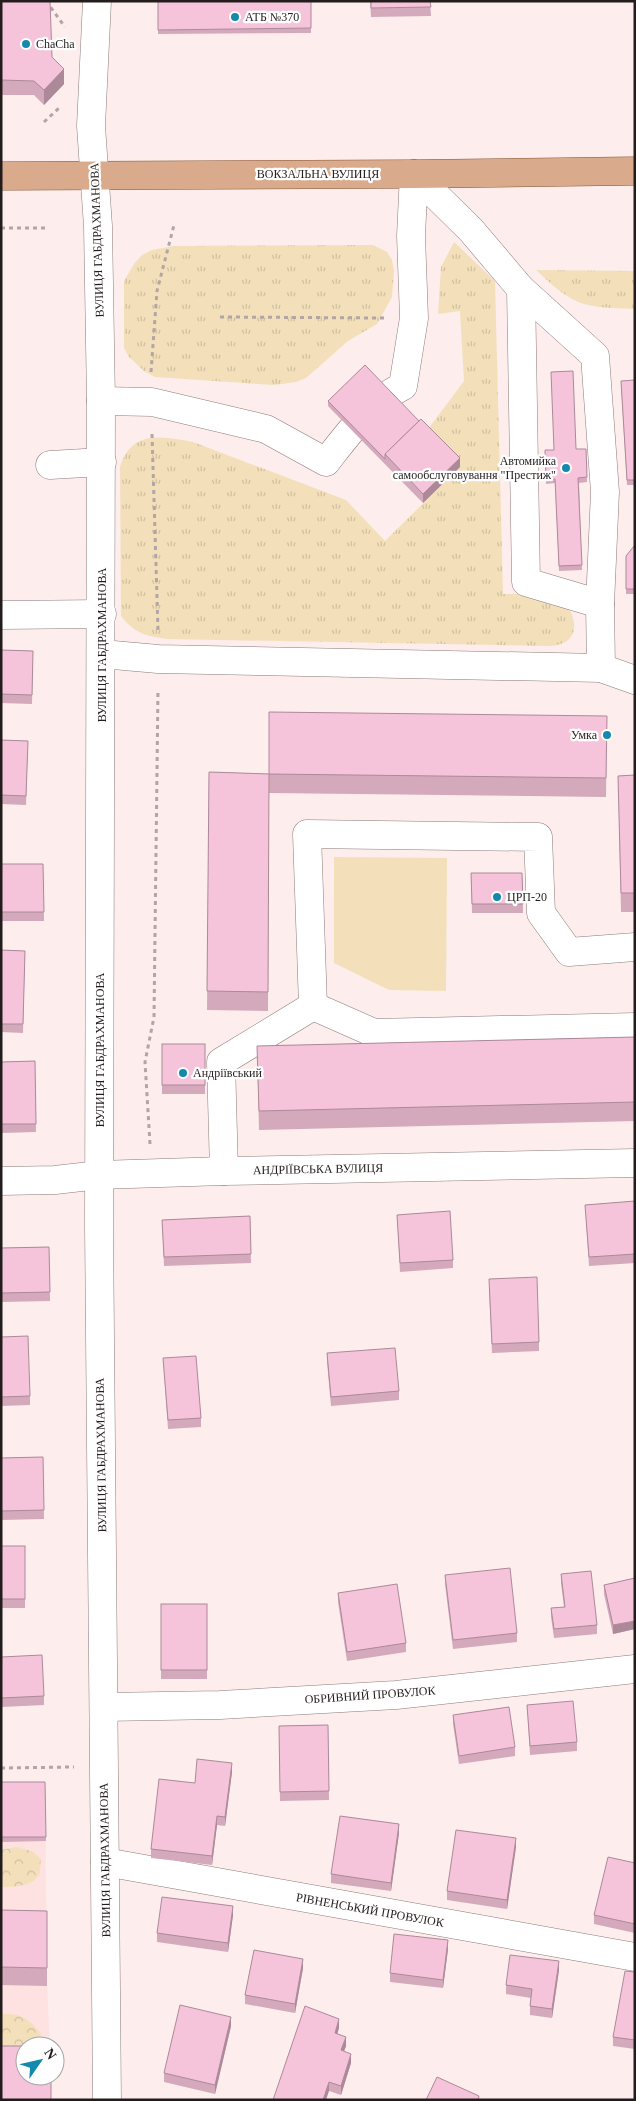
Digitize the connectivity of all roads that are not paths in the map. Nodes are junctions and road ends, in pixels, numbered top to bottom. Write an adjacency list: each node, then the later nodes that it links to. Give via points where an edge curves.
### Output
1 (95, 3): 4 (street, ВУЛИЦЯ ГАБДРАХМАНОВА, via 91,126)
2 (635, 171): 3 (main road, ВОКЗАЛЬНА ВУЛИЦЯ)
3 (414, 174): 4 (main road, ВОКЗАЛЬНА ВУЛИЦЯ); 6 (street, via 471,230); 7 (street, via 411,236 414,318 404,386 388,394 358,423 326,462 266,429 152,402)
4 (95, 175): 5 (main road, ВОКЗАЛЬНА ВУЛИЦЯ); 7 (street, ВУЛИЦЯ ГАБДРАХМАНОВА)
5 (1, 176)
6 (521, 289): 10 (street, via 595,356 605,492); 10 (street, via 526,582)
7 (101, 401): 8 (street, ВУЛИЦЯ ГАБДРАХМАНОВА)
8 (102, 462): 9 (street); 11 (street, ВУЛИЦЯ ГАБДРАХМАНОВА)
9 (50, 465)
10 (600, 604): 14 (street)
11 (102, 614): 12 (street); 13 (street, ВУЛИЦЯ ГАБДРАХМАНОВА)
12 (1, 615)
13 (102, 654): 14 (street, via 158,659); 21 (street, ВУЛИЦЯ ГАБДРАХМАНОВА)
14 (601, 668): 15 (street)
15 (635, 680)
16 (635, 947): 17 (street, via 569,952 541,913 538,837 307,834)
17 (313, 1006): 18 (street, via 374,1033); 20 (street, via 221,1062)
18 (635, 1027)
19 (635, 1163): 20 (street, АНДРІЇВСЬКА ВУЛИЦЯ)
20 (224, 1171): 21 (street, АНДРІЇВСЬКА ВУЛИЦЯ)
21 (99, 1175): 22 (street, АНДРІЇВСЬКА ВУЛИЦЯ, via 55,1180); 24 (street, ВУЛИЦЯ ГАБДРАХМАНОВА)
22 (1, 1180)
23 (635, 1669): 24 (street, ОБРИВНИЙ ПРОВУЛОК, via 396,1695)
24 (104, 1708): 25 (street, ВУЛИЦЯ ГАБДРАХМАНОВА)
25 (105, 1862): 26 (street, РІВНЕНСЬКИЙ ПРОВУЛОК); 27 (street, ВУЛИЦЯ ГАБДРАХМАНОВА)
26 (635, 1957)
27 (107, 2100)

